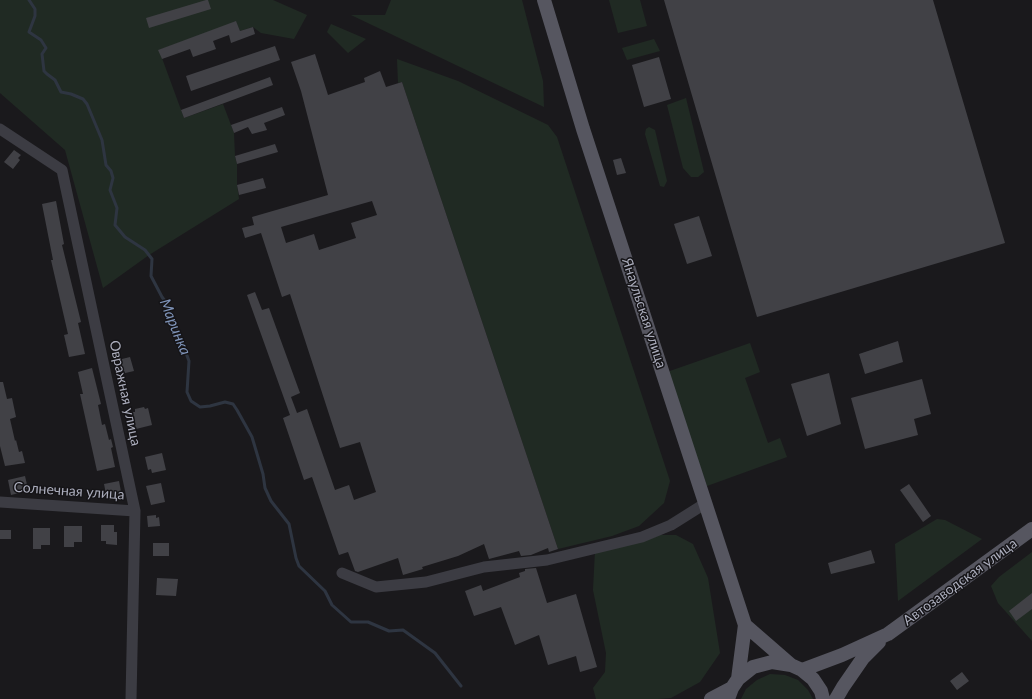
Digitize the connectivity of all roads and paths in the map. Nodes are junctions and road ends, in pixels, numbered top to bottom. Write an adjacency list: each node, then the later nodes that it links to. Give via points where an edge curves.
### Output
1 (544, 0): 4 (main road, Янаульская улица, via 583,129)
2 (0, 128): 5 (street, Овражная улица, via 62,170)
3 (0, 502): 5 (street, Солнечная улица)
4 (706, 503): 7 (street, via 671,525 642,537 547,560 484,567 426,582 376,587); 8 (main road, Янаульская улица)
5 (135, 511): 12 (street, Овражная улица)
6 (1032, 529): 9 (main road, Автозаводская улица)
7 (342, 573)
8 (746, 625): 10 (main road); 11 (main road)
9 (888, 634): 10 (main road, via 842,655); 15 (main road, via 863,658)
10 (796, 667): 11 (main road, via 772,662 754,667); 14 (main road, via 813,679)
11 (733, 689): 13 (main road)
12 (130, 699)
13 (711, 699)
14 (823, 699)
15 (836, 699)

